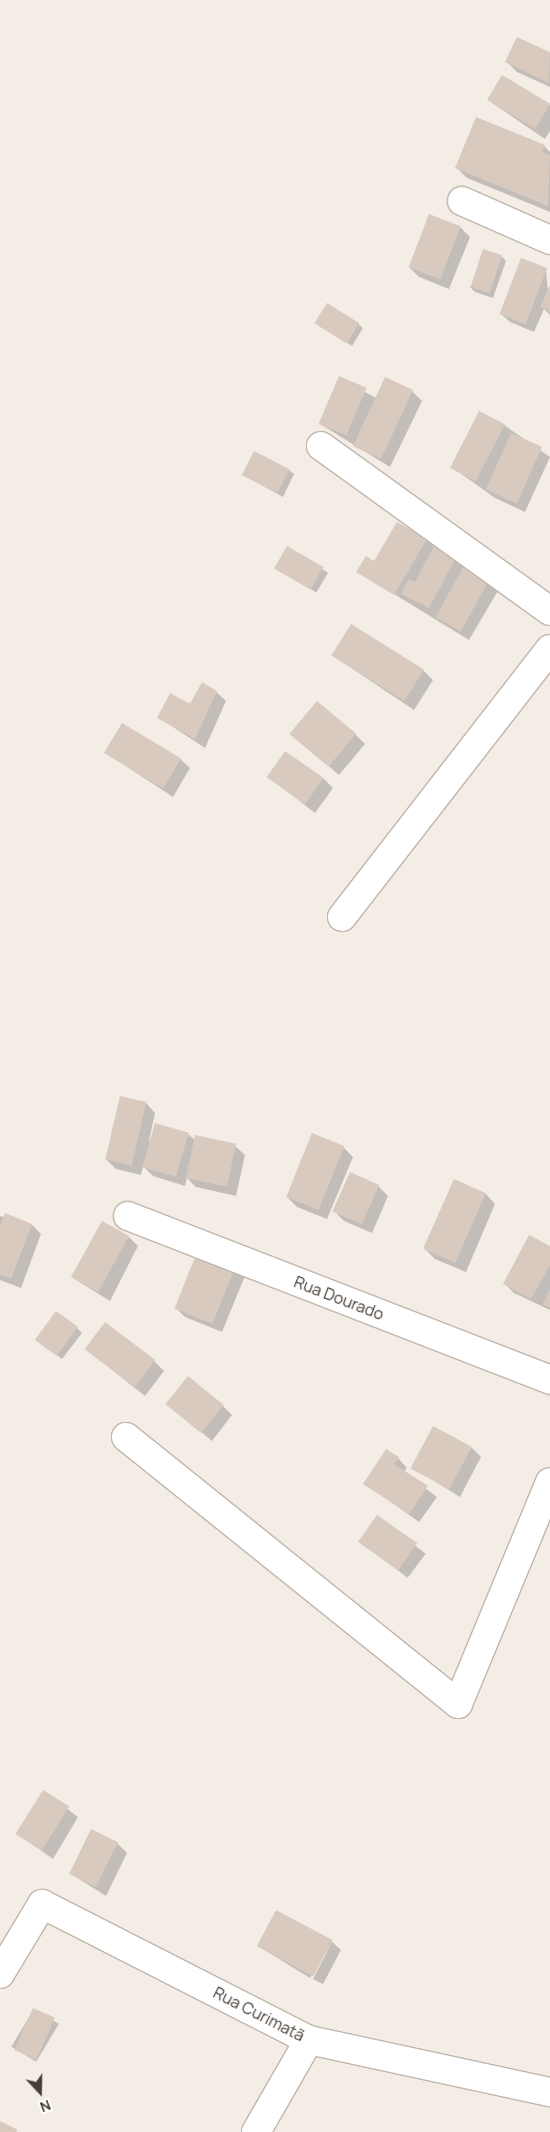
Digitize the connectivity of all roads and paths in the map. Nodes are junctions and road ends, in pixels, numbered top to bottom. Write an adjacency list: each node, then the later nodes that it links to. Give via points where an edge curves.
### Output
1 (462, 201): 2 (street)
2 (550, 240)
3 (322, 446): 4 (street)
4 (550, 611)
5 (550, 649): 6 (street)
6 (342, 917)
7 (128, 1216): 8 (street, Rua Dourado)
8 (550, 1380)
9 (126, 1437): 10 (street, via 458,1704)
10 (550, 1482)
11 (0, 1974): 12 (street, Rua Curimatã, via 42,1904)
12 (309, 2040): 13 (street, Rua Curimatã); 14 (street)
13 (550, 2092)
14 (256, 2132)

